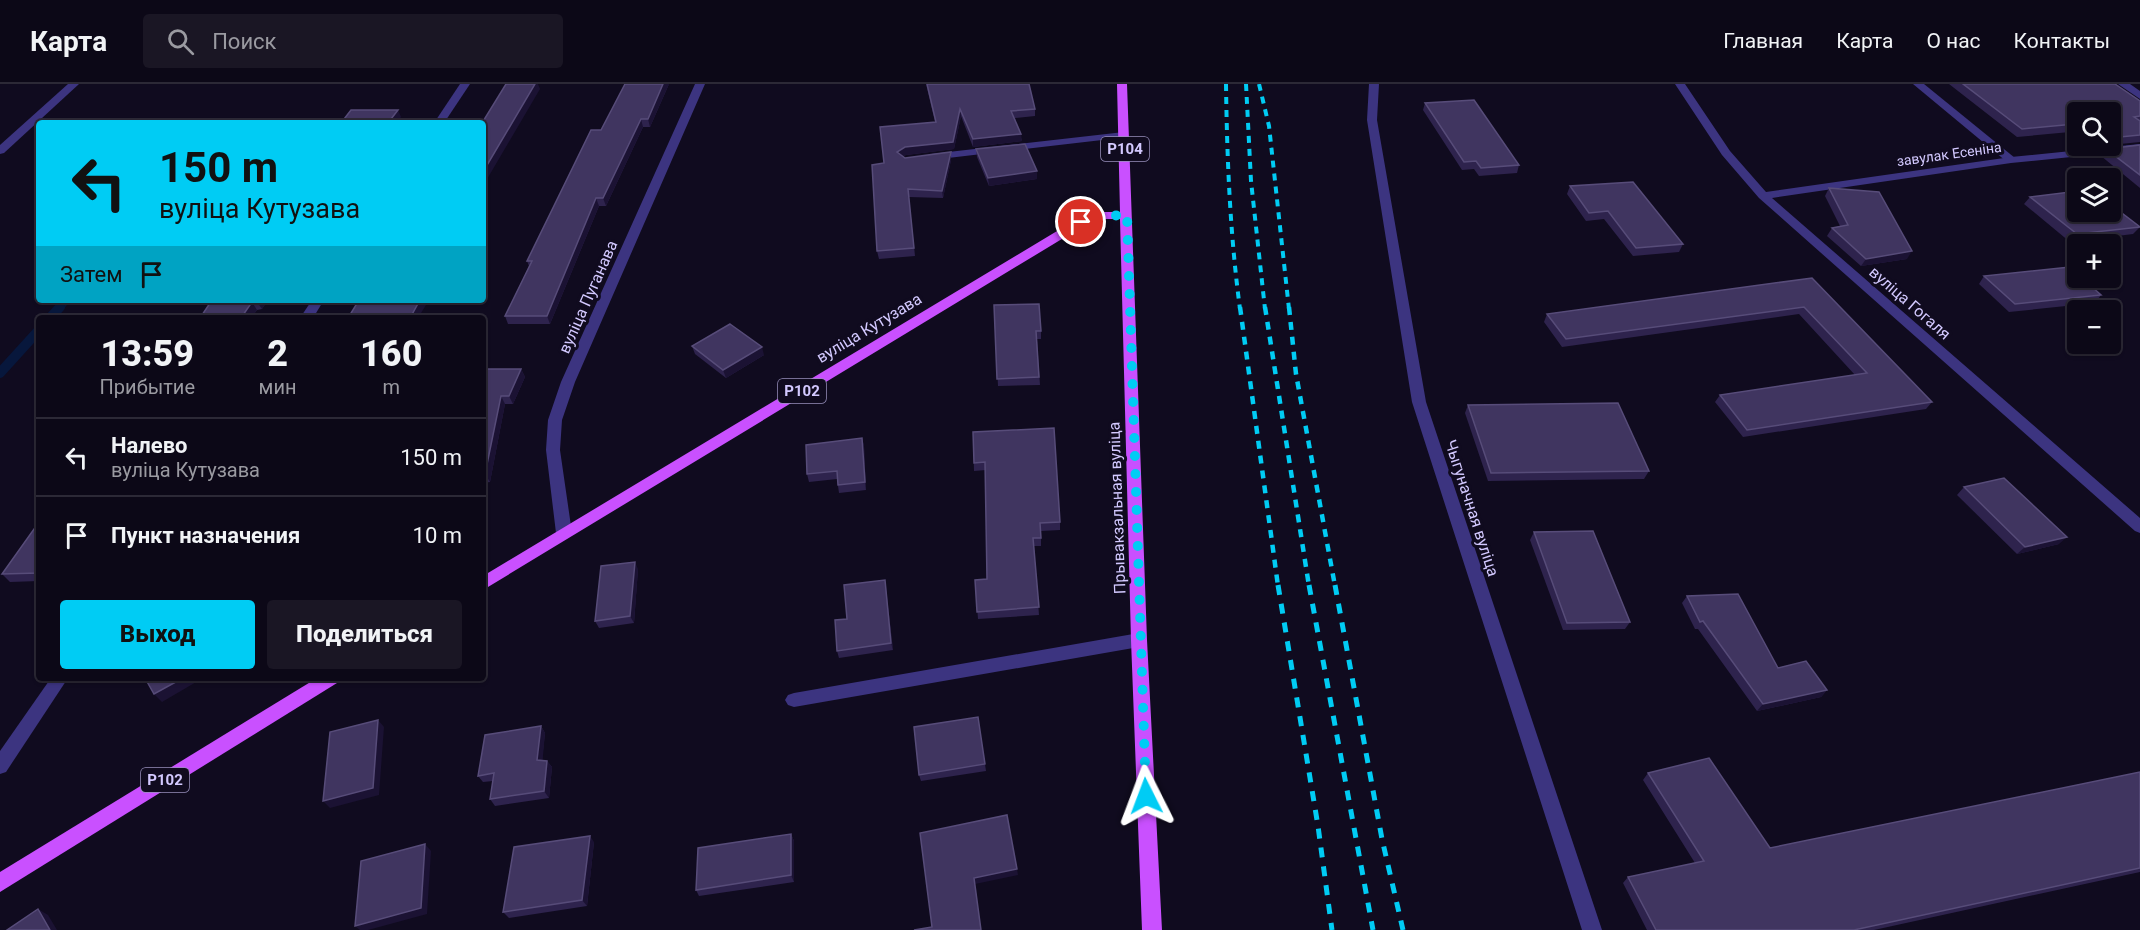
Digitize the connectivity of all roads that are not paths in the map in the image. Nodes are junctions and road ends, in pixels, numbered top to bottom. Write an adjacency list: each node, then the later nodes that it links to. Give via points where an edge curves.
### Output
1 (74, 84): 13 (street)
2 (465, 84): 10 (street)
3 (700, 84): 19 (street, вуліца Пуганава, via 568,382 555,420 553,450)
4 (1122, 84): 11 (main road, Прывакзальная вуліца / Р104)
5 (1374, 84): 28 (street, Чыгуначная вуліца, via 1372,120 1419,402)
6 (1680, 84): 16 (street, вуліца Гогаля, via 1726,153)
7 (1918, 84): 15 (street)
8 (2123, 84): 9 (street)
9 (2140, 96)
10 (441, 120)
11 (1124, 135): 14 (street); 17 (main road, Прывакзальная вуліца / Р104)
12 (2140, 147): 15 (street, завулак Есеніна)
13 (0, 151)
14 (918, 158)
15 (2011, 160): 16 (street, завулак Есеніна)
16 (1763, 196): 18 (street, вуліца Гогаля)
17 (1127, 215): 19 (main road, вуліца Кутузава / Р102, via 1100,216 1081,222); 21 (main road, Прывакзальная вуліца / Р104)
18 (2140, 527)
19 (564, 533): 20 (main road, вуліца Кутузава / Р102)
20 (486, 582)
21 (1139, 640): 24 (street); 27 (main road, Прывакзальная вуліца / Р104)
22 (58, 681): 25 (street)
23 (326, 681): 26 (main road, Р102)
24 (794, 700)
25 (0, 766)
26 (0, 883)
27 (1152, 930)
28 (1592, 930)

